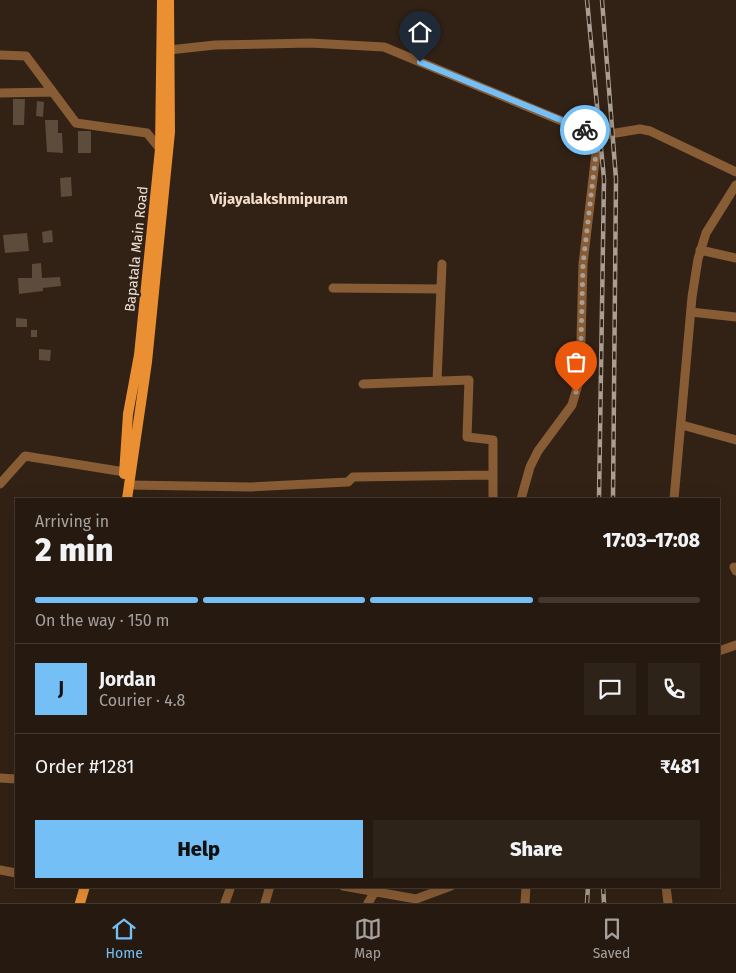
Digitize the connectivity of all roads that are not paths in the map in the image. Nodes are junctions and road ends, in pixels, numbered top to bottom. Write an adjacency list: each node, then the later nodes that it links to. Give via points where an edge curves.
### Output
1 (162, 0): 8 (main road, Bapatala Main Road)
2 (169, 0): 3 (main road, Bapatala Main Road)
3 (169, 50): 7 (street, via 215,44 310,43 384,47); 22 (main road, Bapatala Main Road, via 170,132 147,362)
4 (0, 55): 5 (street, via 26,56)
5 (53, 92): 6 (street); 8 (street, via 76,123 146,133)
6 (0, 93)
7 (598, 136): 9 (street, via 640,129 650,131); 29 (street, via 583,264 580,378 572,405 530,467)
8 (160, 149): 22 (main road, Bapatala Main Road, via 140,356 128,414)
9 (736, 172)
10 (736, 185): 11 (street, via 706,233)
11 (700, 250): 12 (street); 16 (street)
12 (736, 258)
13 (442, 264): 15 (street)
14 (333, 288): 15 (street)
15 (441, 289): 18 (street)
16 (691, 312): 17 (street); 20 (street)
17 (736, 317)
18 (438, 381): 19 (street); 23 (street, via 469,380 467,437 492,440)
19 (363, 384)
20 (682, 425): 21 (street); 30 (street)
21 (736, 440)
22 (128, 473): 24 (street, via 25,456); 25 (main road, Bapatala Main Road); 26 (main road, Bapatala Main Road)
23 (492, 475): 25 (street, via 354,476 348,482 287,486); 28 (street)
24 (0, 484)
25 (129, 485): 27 (main road, Bapatala Main Road)
26 (126, 498)
27 (126, 498)
28 (493, 498)
29 (521, 498)
30 (674, 498)
31 (736, 645): 32 (street)
32 (720, 651)
33 (0, 778): 34 (street)
34 (15, 779)
35 (0, 870): 36 (street)
36 (15, 873)
37 (84, 888): 45 (main road)
38 (230, 888): 46 (street)
39 (269, 888): 47 (street)
40 (447, 888): 44 (street)
41 (526, 888): 49 (street)
42 (666, 888): 50 (street)
43 (376, 889): 44 (street); 48 (street)
44 (420, 901)
45 (80, 903)
46 (226, 903)
47 (265, 903)
48 (368, 903)
49 (525, 903)
50 (668, 903)

